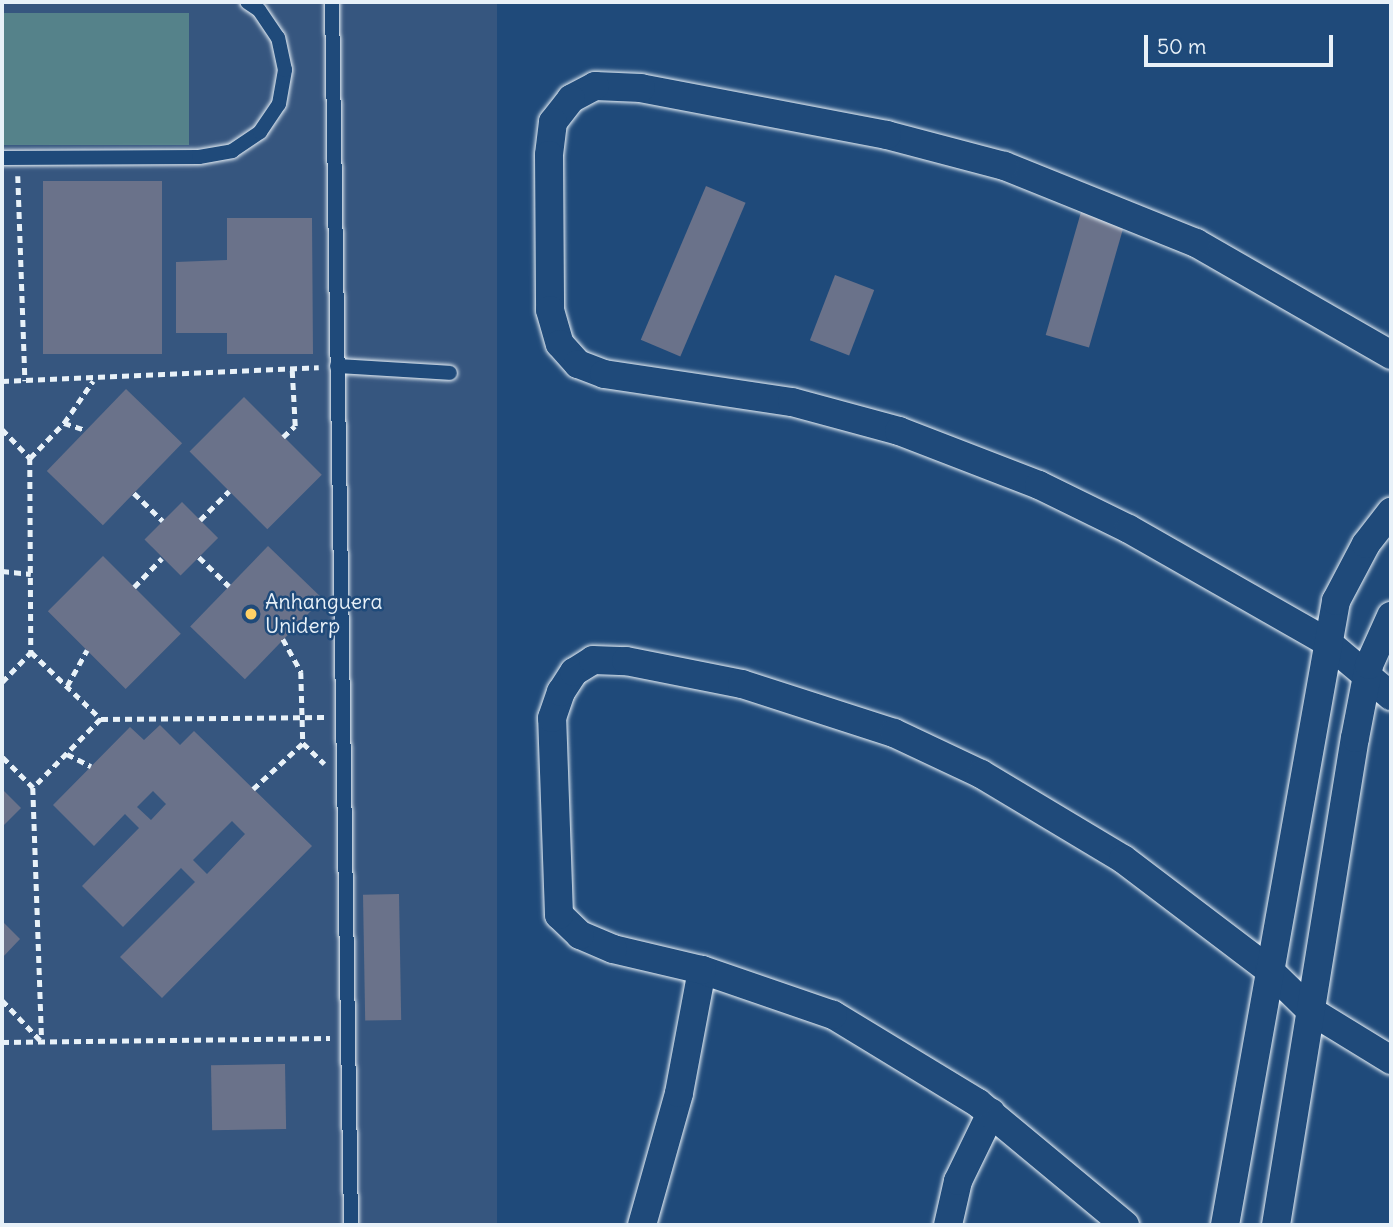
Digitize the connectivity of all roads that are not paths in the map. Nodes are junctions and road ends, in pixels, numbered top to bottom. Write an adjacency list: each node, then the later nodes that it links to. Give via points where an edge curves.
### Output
1 (247, 2): 3 (lane, via 259,10 278,38 285,70 279,104 260,132 232,151 199,157)
2 (332, 2): 5 (lane)
3 (2, 158)
4 (1391, 355): 9 (street, via 1196,243 1004,166 887,135 641,88 595,86 571,99 553,122 550,310 560,344 578,364 604,374 792,402 899,431 1039,485 1095,512)
5 (337, 366): 6 (lane); 17 (lane)
6 (450, 373)
7 (1391, 512): 9 (street, via 1366,544 1336,601)
8 (1391, 616): 10 (street)
9 (1327, 642): 10 (street); 13 (street)
10 (1367, 676): 11 (street); 14 (street)
11 (1391, 696)
12 (702, 970): 13 (street, via 613,949 580,935 559,915 552,718 574,672 593,660 675,668 894,733 1053,813 1133,866); 16 (street, via 833,1014); 18 (street, via 679,1093)
13 (1269, 970): 14 (street); 21 (street)
14 (1311, 1011): 15 (street); 22 (street)
15 (1391, 1060)
16 (991, 1114): 19 (street, via 958,1181); 20 (street)
17 (351, 1225)
18 (642, 1225)
19 (948, 1225)
20 (1125, 1225)
21 (1225, 1225)
22 (1276, 1225)

